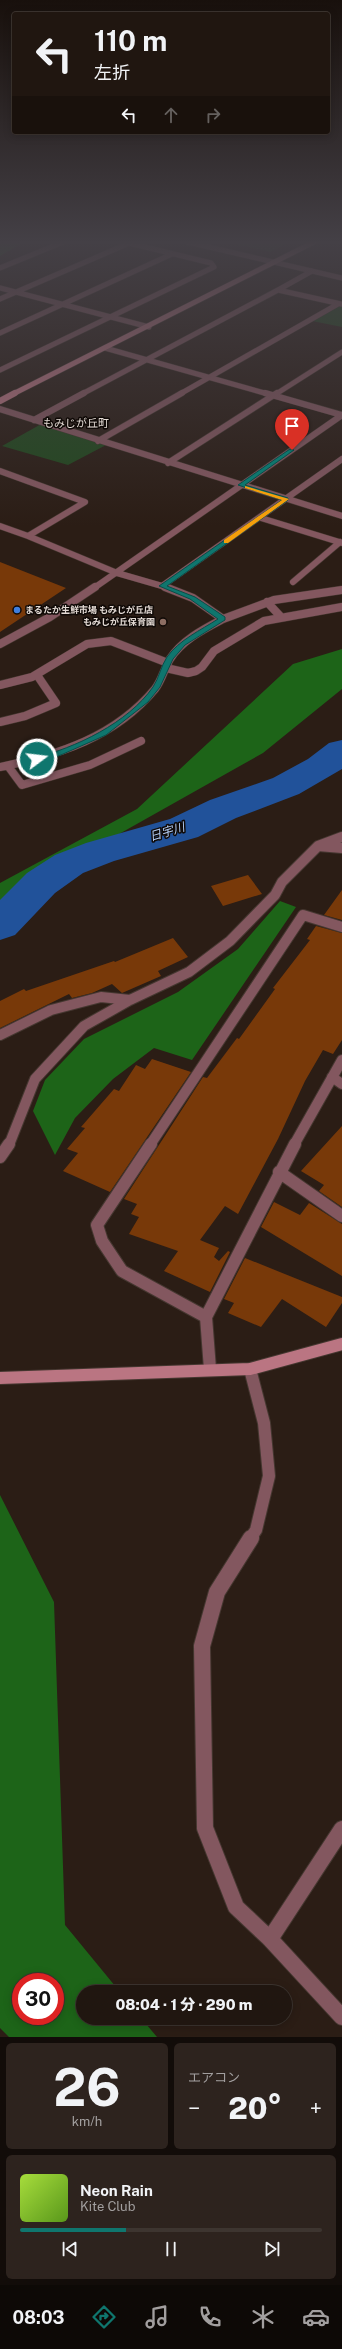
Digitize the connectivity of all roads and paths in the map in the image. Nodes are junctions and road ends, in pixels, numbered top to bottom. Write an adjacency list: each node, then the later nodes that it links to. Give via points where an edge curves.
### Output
1 (73, 335): 8 (street)
2 (132, 335): 5 (street)
3 (193, 335): 7 (street)
4 (285, 335): 9 (street)
5 (105, 348): 7 (street); 11 (street)
6 (342, 352): 10 (street)
7 (146, 360): 9 (street); 14 (street)
8 (0, 370)
9 (208, 378): 10 (street); 15 (street)
10 (272, 396): 13 (street); 17 (street)
11 (0, 401)
12 (0, 409): 14 (street)
13 (342, 415): 19 (street)
14 (34, 420): 15 (street)
15 (98, 441): 17 (street)
16 (342, 459): 20 (street)
17 (168, 463): 19 (street)
18 (0, 471): 24 (street, via 85,502)
19 (241, 485): 20 (street); 26 (street)
20 (286, 499): 21 (street); 22 (street)
21 (342, 516)
22 (261, 518): 25 (street); 28 (street)
23 (0, 526): 24 (street)
24 (28, 536): 26 (street)
25 (341, 543): 27 (street)
26 (117, 573): 28 (street); 34 (street, via 50,617)
27 (293, 582)
28 (162, 586): 33 (street, via 193,598)
29 (342, 590): 30 (street)
30 (267, 602): 32 (street); 33 (street)
31 (342, 608): 32 (street)
32 (281, 618): 35 (street, via 264,621 214,651 196,672)
33 (223, 619): 35 (street, via 183,644)
34 (0, 644)
35 (167, 665): 36 (street, via 111,641 88,644); 40 (street, via 157,687 104,734 52,756)
36 (36, 675): 37 (street); 38 (street, via 56,703 25,716)
37 (0, 685)
38 (0, 722)
39 (141, 741): 40 (street, via 90,765 22,785)
40 (4, 766)
41 (342, 837): 42 (street)
42 (318, 846): 43 (street); 45 (street, via 230,941 189,972)
43 (342, 848)
44 (342, 927): 52 (street, via 303,915 98,1225 102,1241 122,1271)
45 (130, 1000): 46 (street, via 101,997 52,1010); 49 (street, via 84,1026 35,1080 7,1150)
46 (0, 1035)
47 (342, 1060): 48 (street)
48 (337, 1080): 50 (street)
49 (0, 1157)
50 (279, 1172): 51 (street); 52 (street)
51 (342, 1216)
52 (206, 1317): 55 (street)
53 (342, 1344): 54 (street)
54 (250, 1369): 55 (street); 58 (street, via 264,1423 269,1476 256,1530 217,1592 202,1646 205,1828 236,1907)
55 (210, 1370): 56 (street)
56 (0, 1378)
57 (342, 1829): 58 (street)
58 (270, 1939): 59 (street)
59 (342, 2017)

